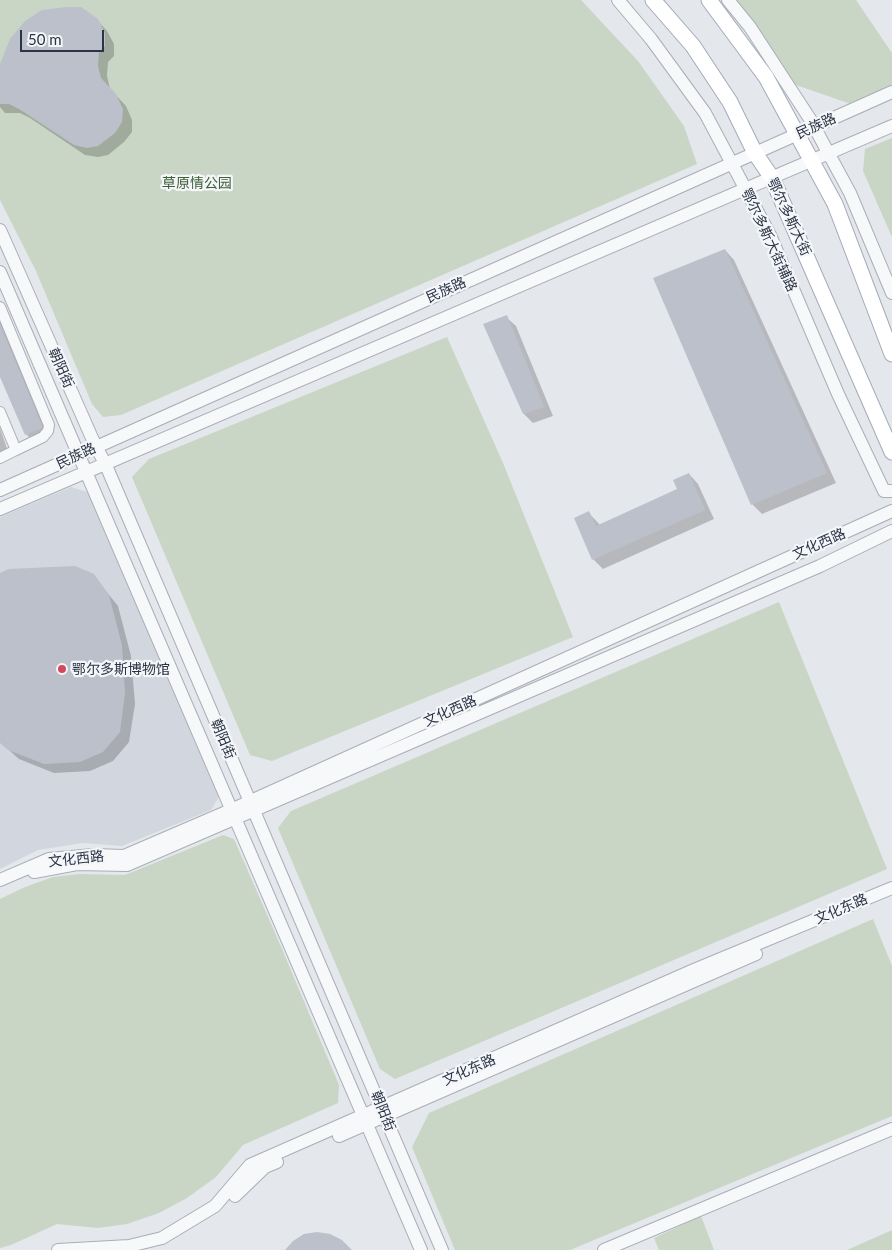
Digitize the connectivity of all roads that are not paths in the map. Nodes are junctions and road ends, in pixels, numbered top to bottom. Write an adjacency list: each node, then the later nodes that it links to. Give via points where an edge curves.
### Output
1 (618, 0): 11 (street, 鄂尔多斯大街辅路, via 705,113)
2 (653, 0): 9 (main road, 鄂尔多斯大街, via 693,46 730,102)
3 (709, 0): 8 (main road, via 766,77)
4 (728, 0): 7 (street, via 750,26)
5 (892, 92): 7 (street, 民族路)
6 (892, 126): 10 (street, 民族路)
7 (814, 127): 8 (street, 民族路); 10 (street)
8 (797, 134): 9 (street, 民族路); 12 (main road)
9 (756, 153): 11 (street, 民族路); 13 (main road, 鄂尔多斯大街)
10 (829, 154): 12 (street, 民族路); 17 (street, via 850,192)
11 (731, 162): 14 (street, 鄂尔多斯大街辅路); 21 (street, 民族路)
12 (812, 162): 13 (street, 民族路); 19 (main road, via 835,204)
13 (772, 178): 14 (street, 民族路); 23 (main road, 鄂尔多斯大街)
14 (746, 189): 26 (street, 民族路); 29 (street, 鄂尔多斯大街辅路, via 770,235 838,394 884,491)
15 (0, 230): 21 (street, 朝阳街)
16 (0, 272): 24 (street, 朝阳街)
17 (892, 293)
18 (0, 307): 22 (street, via 49,425 43,437)
19 (892, 354)
20 (0, 412): 22 (street)
21 (96, 447): 24 (street, 民族路); 26 (street, 朝阳街)
22 (16, 450): 25 (street)
23 (892, 452)
24 (79, 456): 27 (street, 朝阳街); 28 (street, 民族路)
25 (0, 458)
26 (106, 463): 27 (street, 民族路); 33 (street, 朝阳街)
27 (87, 472): 30 (street, 民族路); 34 (street, 朝阳街)
28 (0, 490)
29 (892, 491)
30 (0, 510)
31 (892, 511): 33 (street, 文化西路)
32 (892, 532): 33 (street, 文化西路, via 802,574)
33 (252, 805): 34 (street, 文化西路); 39 (street, 朝阳街)
34 (233, 814): 35 (street, 文化西路, via 124,856 49,859); 36 (street, 文化西路, via 127,865 77,864 42,869); 40 (street, 朝阳街)
35 (0, 880)
36 (0, 888)
37 (892, 888): 39 (street, 文化东路, via 694,970)
38 (892, 897): 39 (street, 文化东路)
39 (384, 1112): 40 (street, 文化东路); 45 (street, 朝阳街)
40 (365, 1120): 42 (street, 文化东路, via 250,1165 215,1206 162,1238 129,1246); 43 (street, 文化东路, via 264,1167 211,1218 182,1236); 44 (street, 朝阳街)
41 (892, 1129): 46 (street)
42 (58, 1250)
43 (149, 1250)
44 (421, 1250)
45 (442, 1250)
46 (604, 1250)

